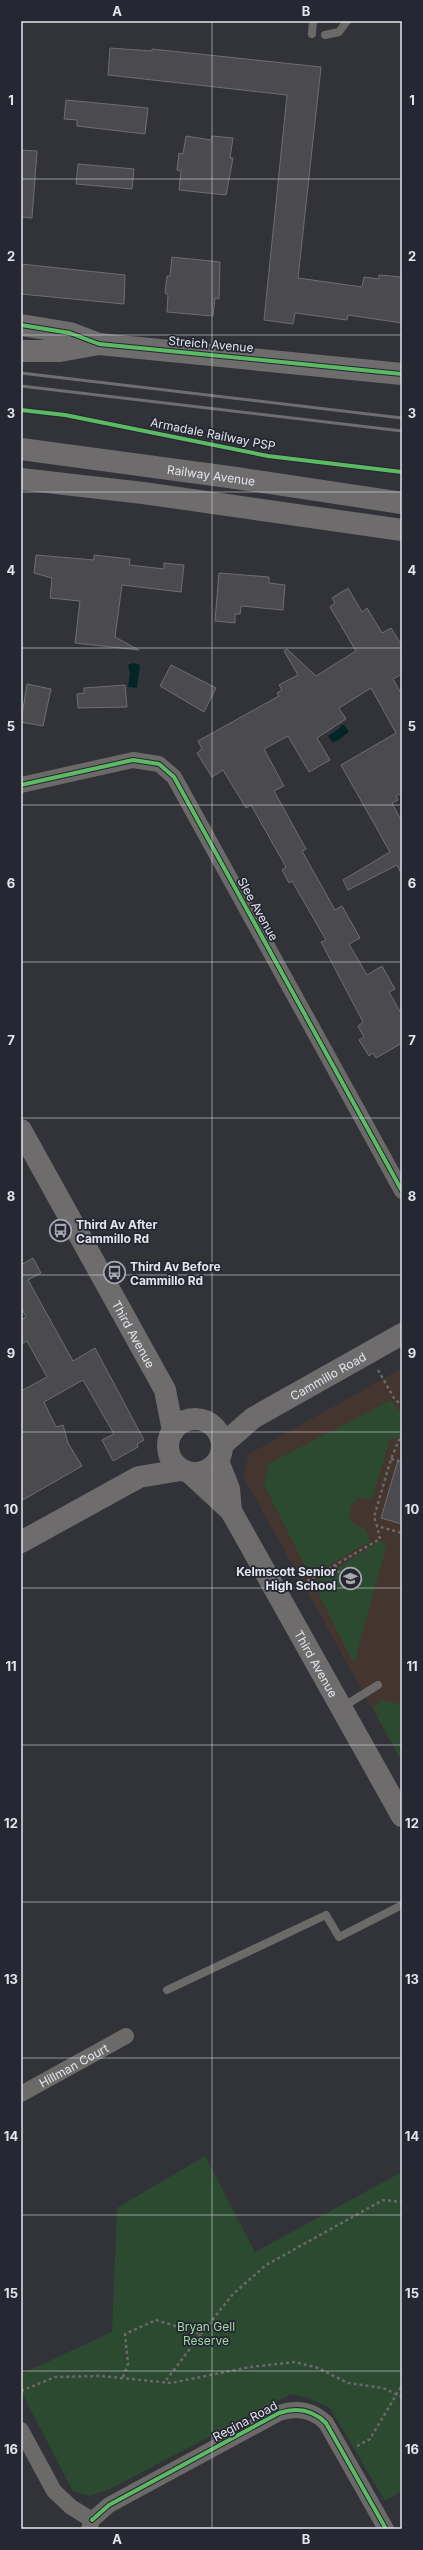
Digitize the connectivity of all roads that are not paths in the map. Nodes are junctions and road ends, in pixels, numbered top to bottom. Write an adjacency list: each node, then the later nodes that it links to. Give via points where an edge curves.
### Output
1 (313, 21): 3 (lane)
2 (347, 21): 4 (lane, via 339,32)
3 (312, 34)
4 (324, 35)
5 (21, 325): 6 (main road, Streich Avenue, via 70,333)
6 (99, 344): 7 (main road, Streich Avenue, via 60,351); 8 (main road, Streich Avenue)
7 (21, 351)
8 (402, 374)
9 (21, 449): 11 (main road, Railway Avenue)
10 (21, 479): 12 (main road, via 131,491)
11 (402, 503)
12 (402, 530)
13 (21, 785): 15 (street, Slee Avenue, via 133,760 159,764 174,778)
14 (21, 1130): 17 (main road, Third Avenue)
15 (402, 1191)
16 (402, 1334): 18 (main road, Cammillo Road)
17 (165, 1390): 19 (main road, Third Avenue); 20 (main road, Third Avenue)
18 (253, 1418): 19 (main road, Cammillo Road); 21 (main road, Cammillo Road)
19 (205, 1422): 20 (main road, via 184,1421); 21 (main road, via 221,1436)
20 (170, 1438): 22 (main road, via 171,1459); 23 (main road)
21 (220, 1453): 22 (main road, via 207,1471 200,1474); 24 (main road, Third Avenue, via 229,1489)
22 (185, 1471): 23 (main road); 24 (main road, Third Avenue)
23 (139, 1477): 25 (main road)
24 (231, 1511): 27 (main road, Third Avenue)
25 (21, 1542)
26 (378, 1685): 27 (lane)
27 (340, 1709): 28 (main road, Third Avenue)
28 (402, 1816)
29 (402, 1905): 30 (lane, via 339,1937 326,1915)
30 (166, 1990)
31 (126, 2036): 32 (street, Hillman Court)
32 (21, 2094)
33 (21, 2430): 34 (street, via 54,2491)
34 (91, 2524): 35 (street, Regina Road, via 109,2505 279,2413 300,2409 314,2414 326,2423)
35 (386, 2529)

